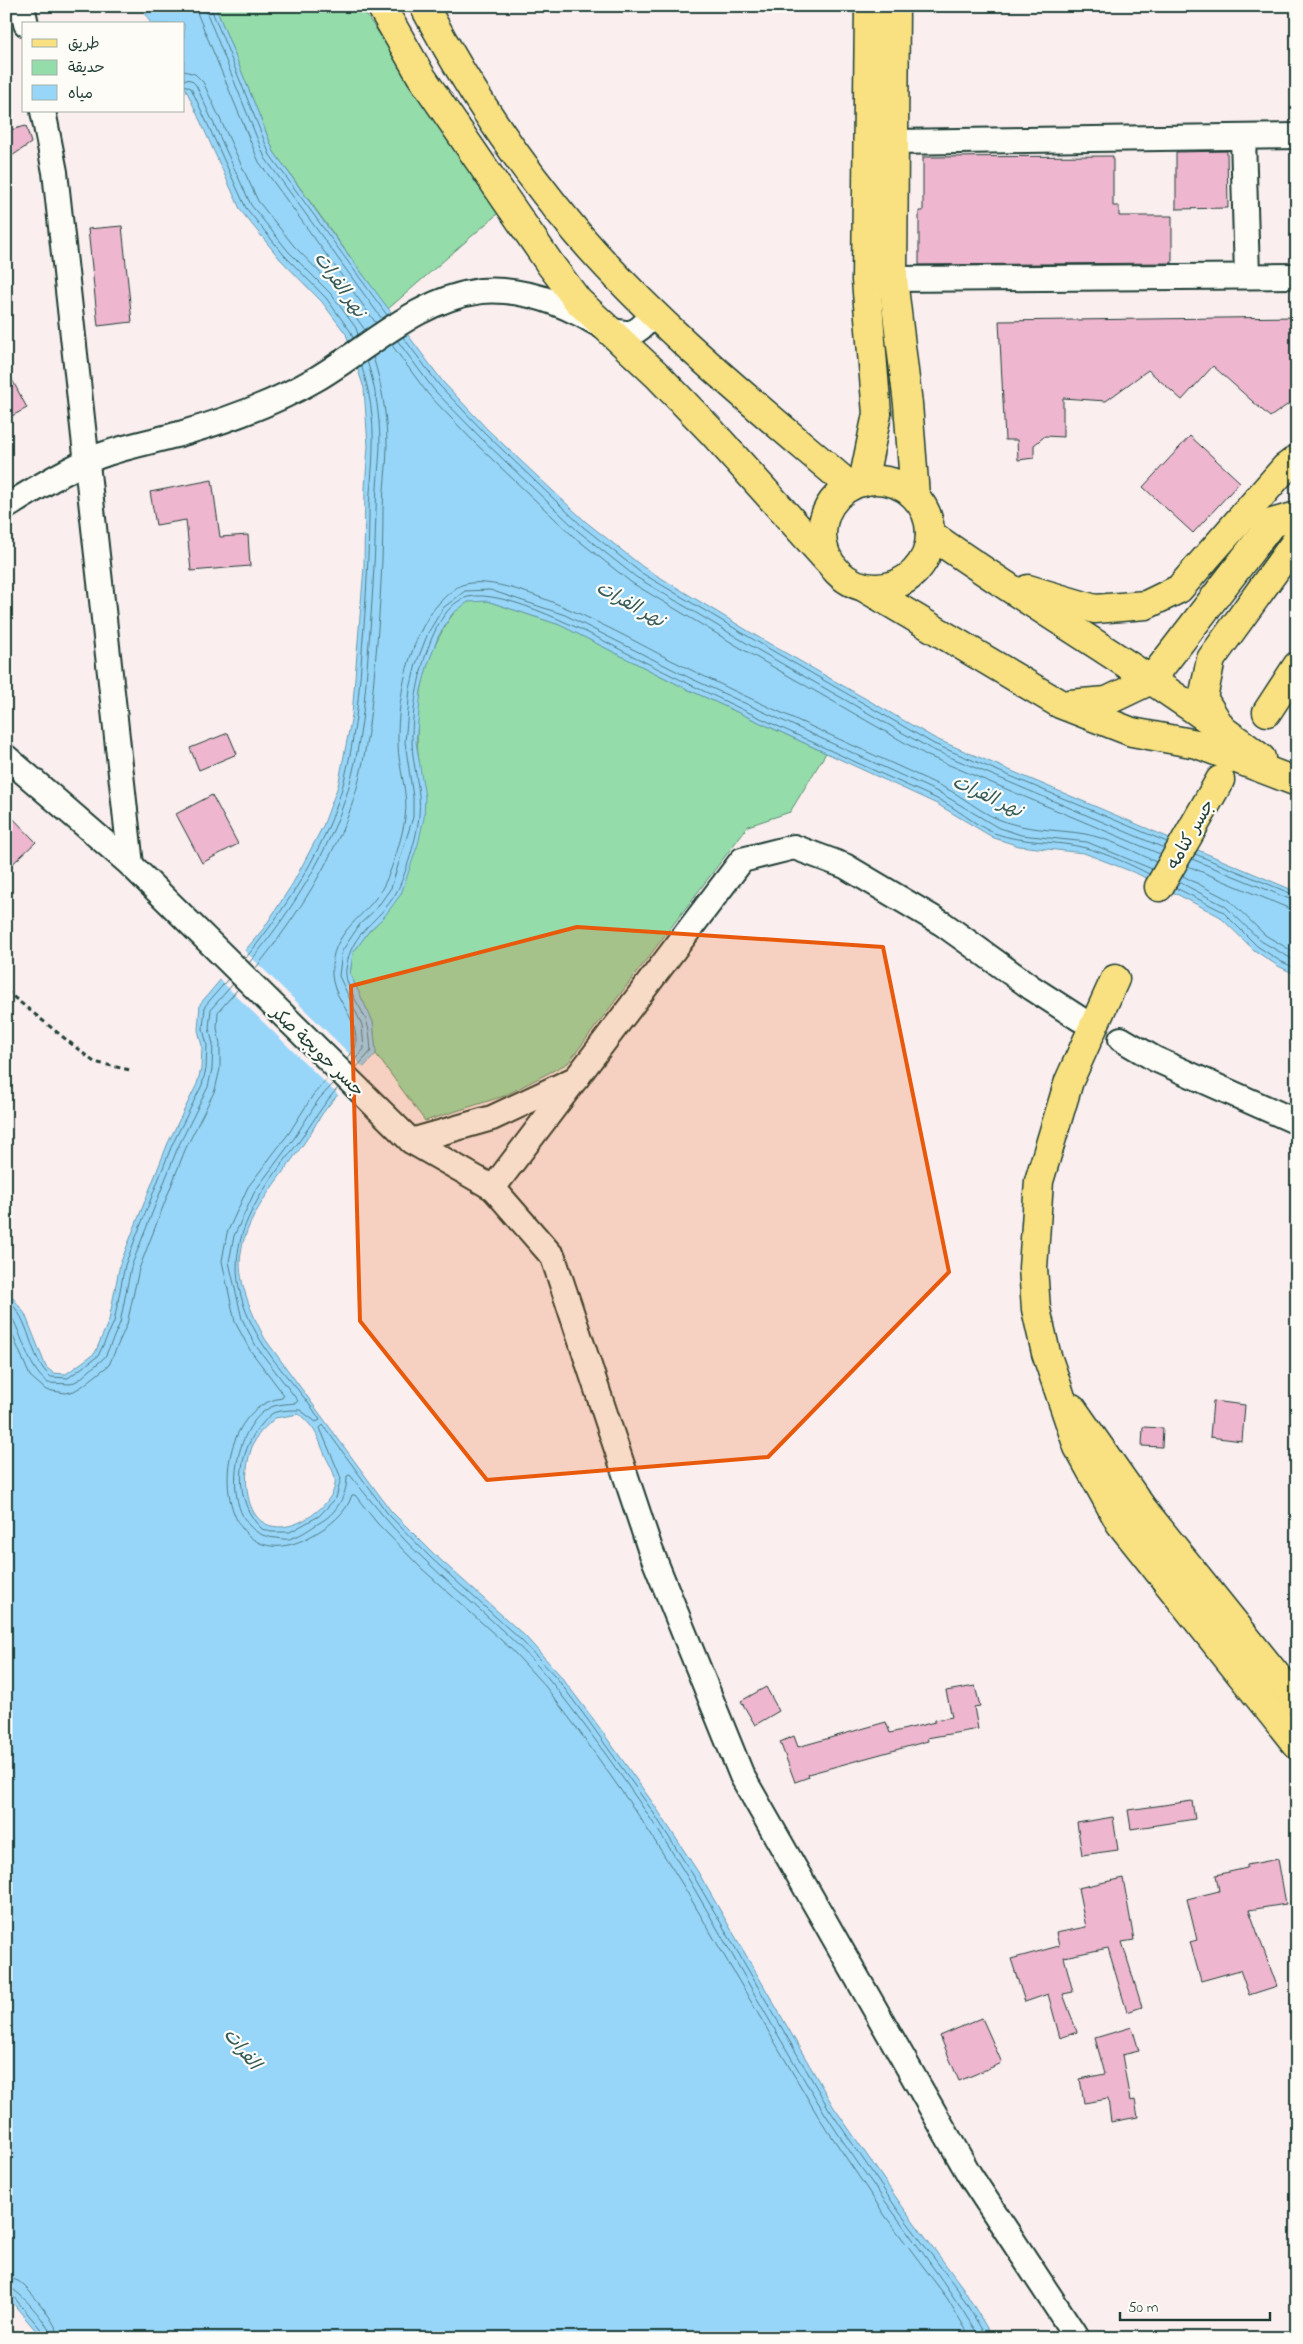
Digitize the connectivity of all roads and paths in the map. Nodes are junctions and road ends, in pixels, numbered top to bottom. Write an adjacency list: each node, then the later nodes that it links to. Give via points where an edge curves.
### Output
1 (22, 6): 6 (street)
2 (381, 6): 15 (main road, via 421,76 550,264 578,301)
3 (424, 6): 14 (main road, via 454,63 542,190 579,235)
4 (868, 6): 18 (main road, via 866,280 876,414)
5 (895, 6): 10 (main road)
6 (26, 22)
7 (43, 112): 17 (street, via 55,172)
8 (1297, 136): 9 (street)
9 (1243, 137): 10 (street); 11 (street)
10 (894, 142): 13 (main road)
11 (1247, 276): 12 (street); 13 (street)
12 (1297, 276)
13 (893, 279): 19 (main road)
14 (654, 313): 15 (street, via 636,331); 18 (main road, via 732,384)
15 (608, 329): 17 (street, via 552,301 496,291 466,294 422,310 328,372 284,396 230,418); 24 (main road, via 712,432)
16 (1297, 459): 25 (main road, via 1285,468 1179,589 1146,605 1096,609)
17 (86, 462): 20 (street); 35 (street)
18 (856, 484): 19 (main road, via 881,480 900,485); 24 (main road, via 836,497 826,512 822,546)
19 (915, 496): 22 (main road, via 923,507)
20 (6, 507)
21 (1297, 516): 28 (main road, via 1272,523)
22 (930, 534): 25 (main road); 26 (main road, via 928,550 911,576 881,589)
23 (1297, 540): 31 (main road, via 1211,659 1203,698)
24 (828, 561): 26 (main road, via 850,582)
25 (992, 578): 28 (main road)
26 (865, 588): 29 (main road)
27 (1297, 666): 30 (main road)
28 (1151, 680): 29 (main road, via 1107,701); 31 (main road)
29 (1060, 704): 33 (main road, via 1132,732 1197,744)
30 (1267, 712)
31 (1220, 727): 33 (main road)
32 (6, 758): 35 (street, جسر حويجة صكر)
33 (1290, 779)
34 (1220, 780): 36 (main road, جسر كنامه)
35 (131, 865): 44 (street, جسر حويجة صكر)
36 (1159, 888)
37 (1115, 979): 46 (main road, via 1069,1081 1039,1181 1034,1268 1036,1309)
38 (6, 991): 41 (path, via 94,1062)
39 (1080, 1018): 42 (street, via 943,924 844,866 794,847 742,860)
40 (1121, 1039): 43 (street, via 1155,1059)
41 (130, 1070)
42 (581, 1076): 44 (street, via 492,1118); 45 (street)
43 (1297, 1122)
44 (411, 1141): 45 (street, جسر حويجة صكر)
45 (493, 1188): 49 (street, جسر حويجة صكر, via 553,1257 650,1548 742,1776 969,2174)
46 (1056, 1387): 47 (main road, via 1143,1509); 48 (main road, via 1078,1447 1120,1522)
47 (1297, 1701)
48 (1297, 1746)
49 (1077, 2338)

